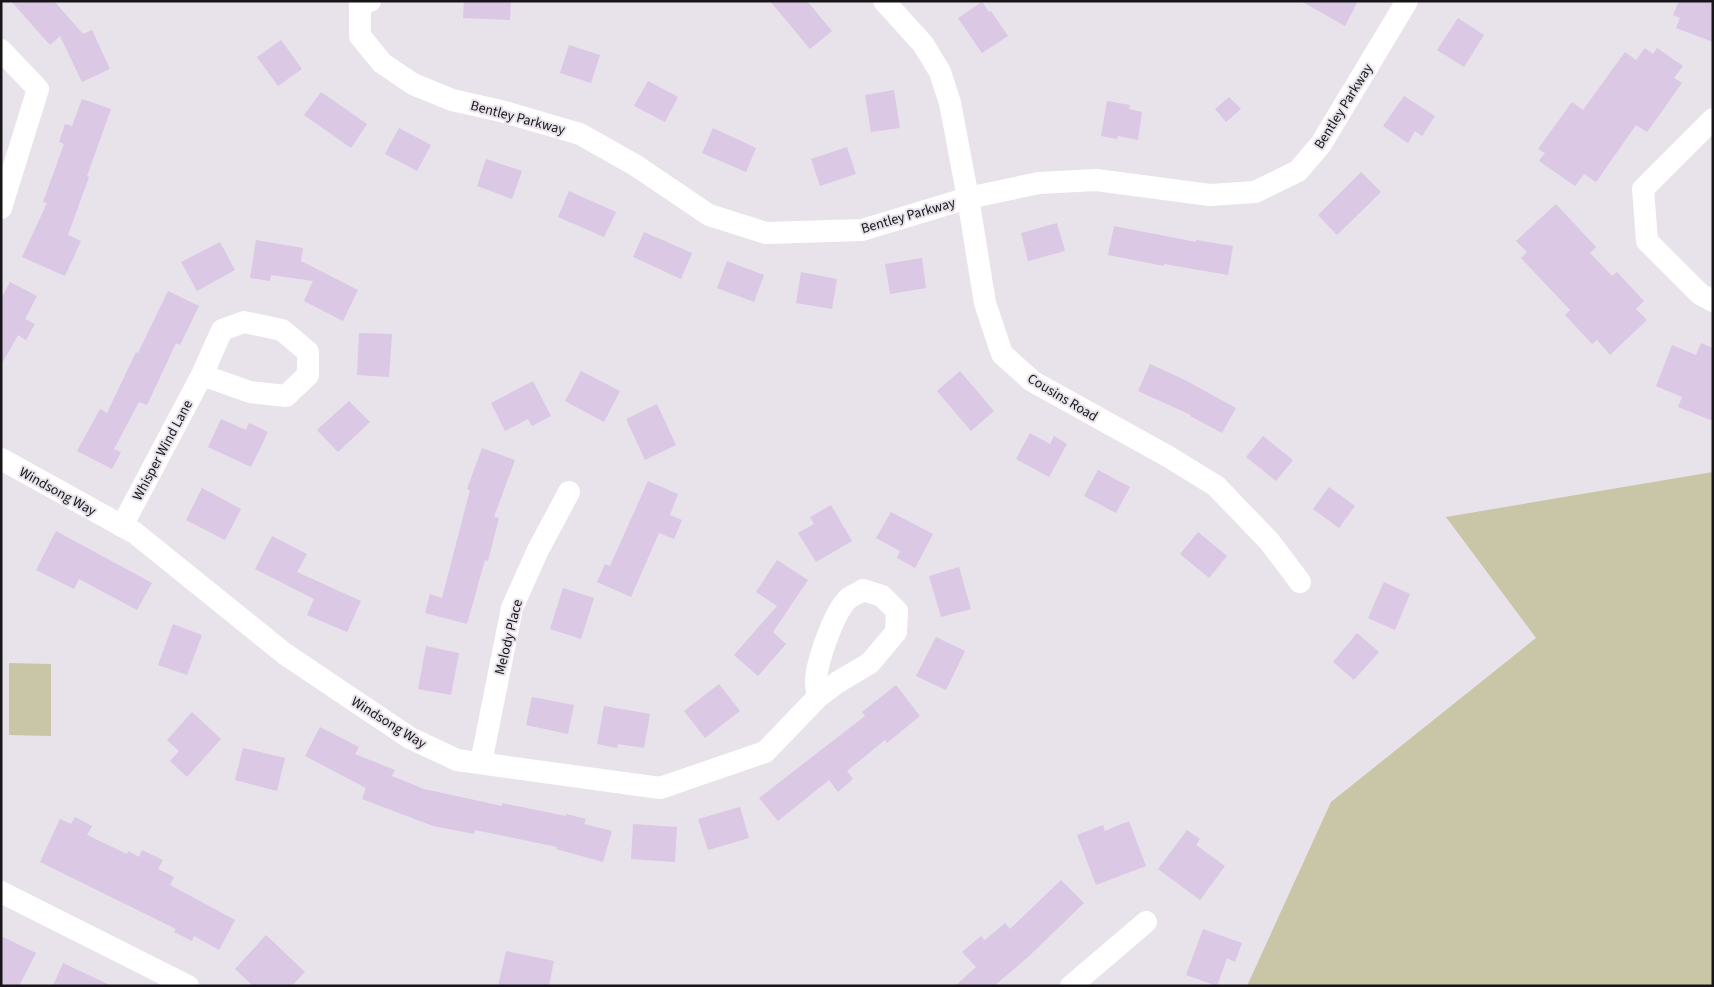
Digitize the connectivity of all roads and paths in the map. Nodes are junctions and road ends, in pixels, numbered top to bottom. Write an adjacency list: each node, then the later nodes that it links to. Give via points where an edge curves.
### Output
1 (884, 1): 7 (street, Cousins Road, via 923,44 940,72 950,103)
2 (1407, 1): 7 (street, Bentley Parkway, via 1321,144 1298,171 1255,192 1210,195 1096,180 1039,183)
3 (365, 4): 7 (street, Bentley Parkway, via 360,36 382,62 412,84 452,100 580,134 709,215 766,233 862,230)
4 (1, 50): 6 (street, via 38,89)
5 (1713, 119): 9 (street, via 1643,189 1647,241 1700,294)
6 (7, 170): 8 (street)
7 (968, 198): 14 (street, Cousins Road, via 985,303 1002,354 1032,381 1216,486 1268,541)
8 (1, 208)
9 (1713, 301)
10 (202, 375): 10 (street, Whisper Wind Lane, via 250,392 286,396 308,376 308,352 282,330 244,322 222,330); 13 (street, Whisper Wind Lane)
11 (1, 459): 13 (street, Windsong Way)
12 (569, 492): 16 (street, Melody Place, via 512,608)
13 (122, 526): 16 (street, Windsong Way, via 135,532 285,654 410,738 457,760)
14 (1300, 582)
15 (818, 697): 15 (street, Windsong Way, via 870,663 896,632 897,611 882,596 863,590 840,608 820,662 816,681); 16 (street, Windsong Way, via 765,752 660,788)
16 (481, 763)
17 (1, 892): 19 (street)
18 (1146, 922): 20 (street)
19 (188, 986)
20 (1071, 986)

